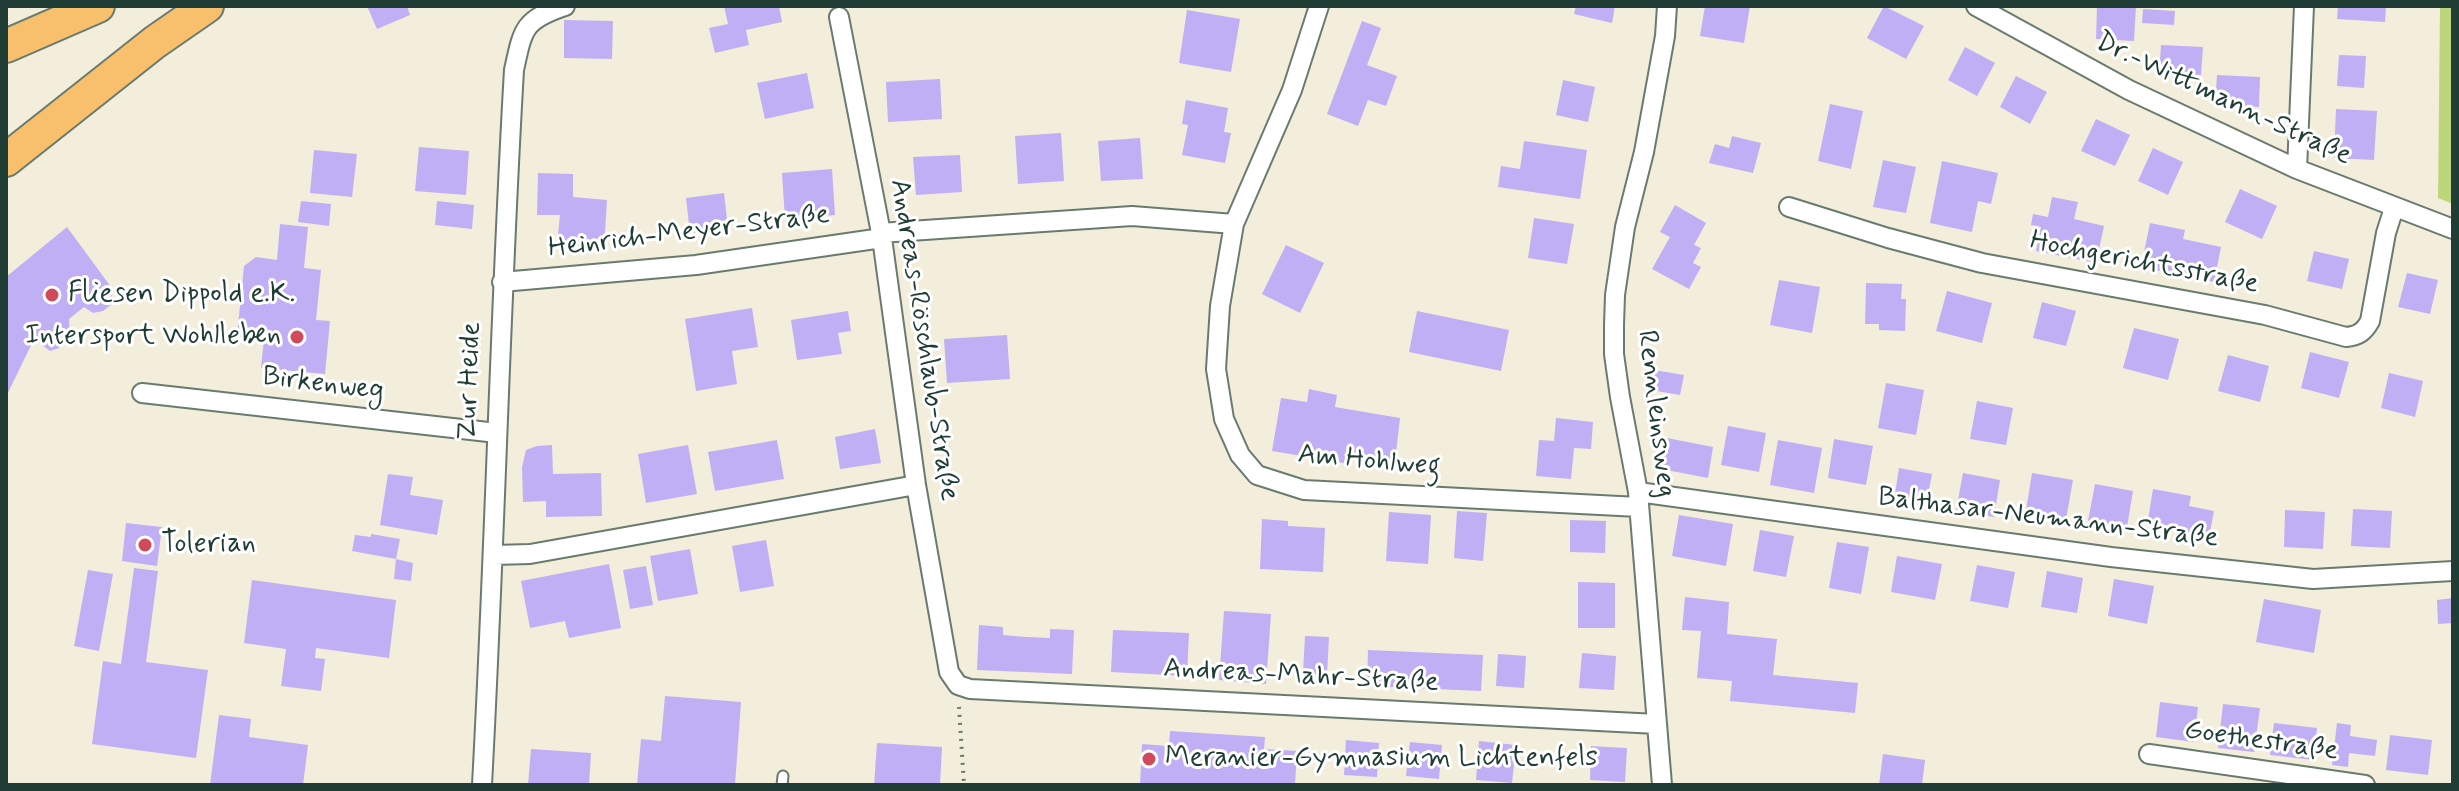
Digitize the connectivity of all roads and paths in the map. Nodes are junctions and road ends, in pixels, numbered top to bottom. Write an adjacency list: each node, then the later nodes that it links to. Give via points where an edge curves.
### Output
1 (98, 6): 9 (highway)
2 (207, 6): 10 (highway)
3 (565, 6): 17 (street, Zur Heide, via 537,15 521,36 514,70)
4 (1319, 6): 14 (street, Am Hohlweg, via 1292,90)
5 (1667, 6): 21 (street, Rennleinsweg, via 1615,295 1614,354)
6 (2304, 6): 11 (street)
7 (1982, 8): 11 (street, Dr.-Wittmann-Straße, via 2129,90)
8 (839, 17): 16 (street, Andreas-Röschlaub-Straße)
9 (6, 46)
10 (6, 160)
11 (2297, 169): 13 (street, Dr.-Wittmann-Straße)
12 (1789, 207): 13 (street, Hochgerichtsstraße, via 1982,263 2265,315 2346,337 2365,330 2370,321)
13 (2394, 208): 15 (street, Dr.-Wittmann-Straße)
14 (1234, 224): 16 (street, Heinrich-Meyer-Straße, via 1132,216); 21 (street, Am Hohlweg, via 1216,369 1224,419 1240,455 1257,475 1304,490)
15 (2453, 229)
16 (881, 235): 17 (street, Heinrich-Meyer-Straße, via 696,265); 20 (street, Andreas-Röschlaub-Straße)
17 (502, 282): 19 (street, Zur Heide)
18 (142, 393): 19 (street, Birkenweg)
19 (497, 433): 22 (street, Zur Heide)
20 (916, 485): 22 (street, via 530,554); 24 (street, Andreas-Röschlaub-Straße)
21 (1638, 500): 23 (street, Balthasar-Neumann-Straße, via 2313,579); 25 (street, Rennleinsweg)
22 (494, 555): 27 (street, Zur Heide)
23 (2453, 571)
24 (954, 678): 25 (street, Andreas-Mahr-Straße, via 970,689); 28 (path)
25 (1657, 724): 29 (street, Rennleinsweg)
26 (2149, 754): 30 (street, Goethestraße)
27 (482, 785)
28 (964, 785)
29 (1662, 785)
30 (2365, 785)

